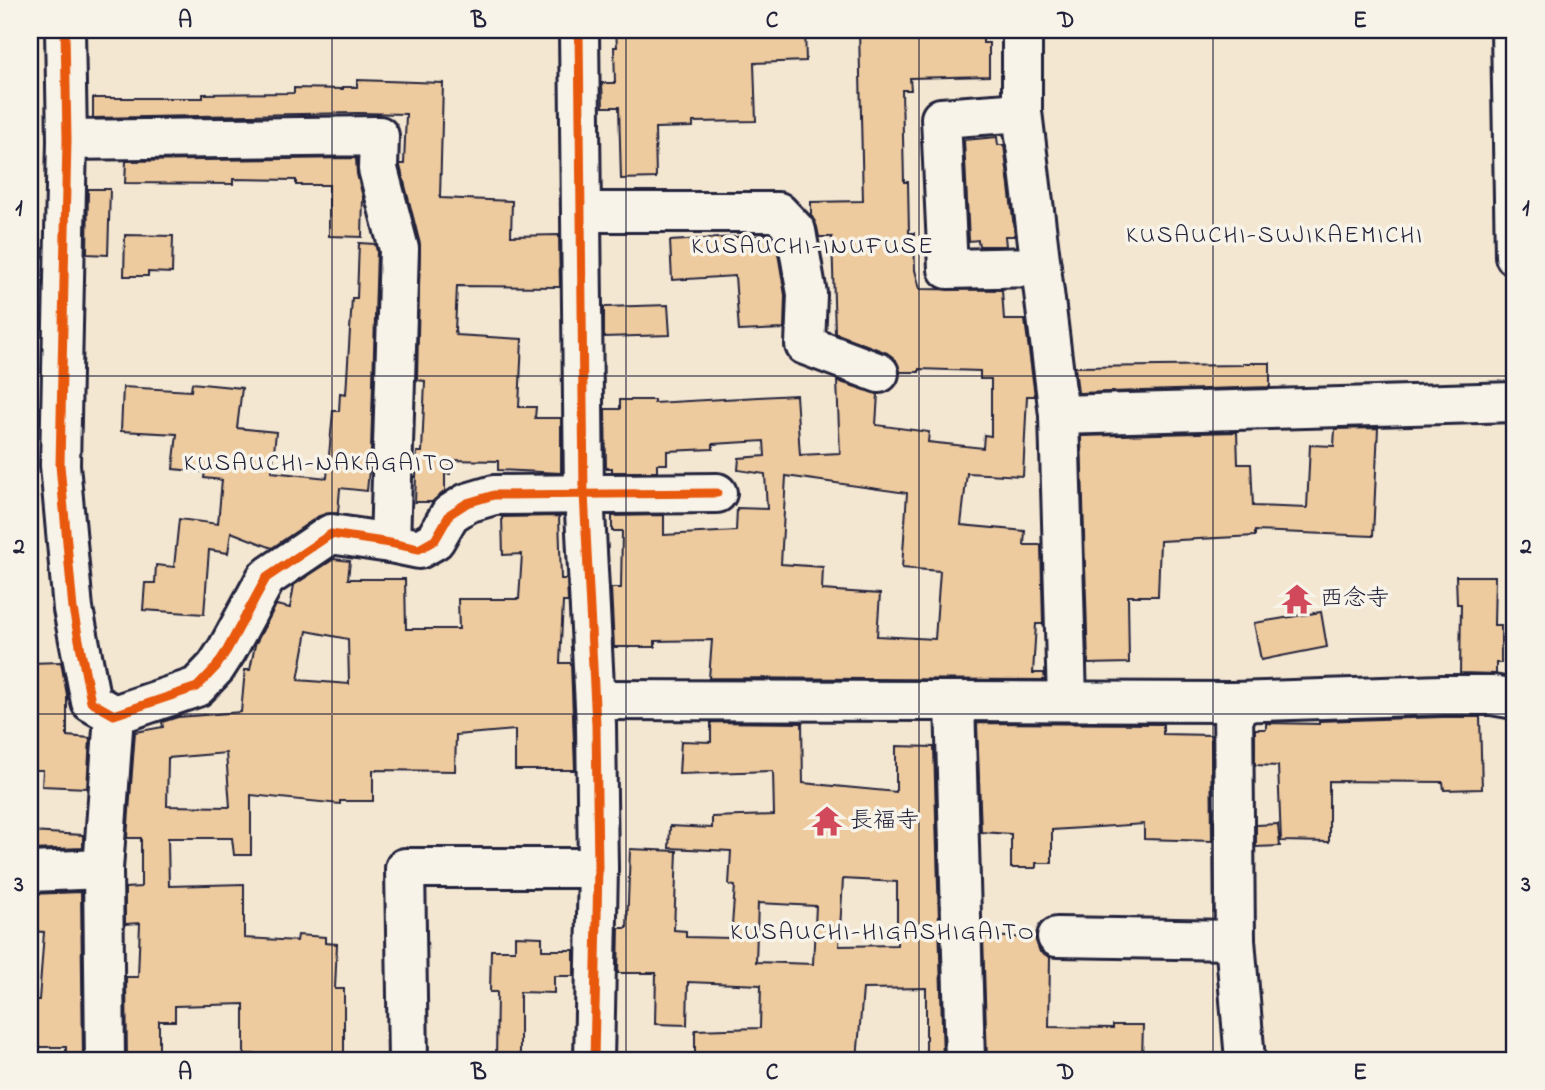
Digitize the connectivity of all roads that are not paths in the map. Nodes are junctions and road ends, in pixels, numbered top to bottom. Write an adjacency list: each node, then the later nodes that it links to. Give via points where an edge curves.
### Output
1 (65, 30): 6 (street)
2 (579, 30): 7 (street)
3 (1022, 30): 5 (street)
4 (1511, 30): 8 (street)
5 (1022, 112): 9 (street); 9 (street, via 941,118 948,269)
6 (67, 140): 15 (street, via 379,136 378,169 399,249); 21 (street, via 60,465 73,609 91,702)
7 (581, 212): 10 (street, via 778,212 796,231 807,294 805,345); 13 (street)
8 (1515, 256)
9 (1041, 267): 12 (street)
10 (879, 373)
11 (1515, 402): 12 (street)
12 (1059, 415): 19 (street)
13 (584, 493): 14 (street); 15 (street, via 494,495 450,514 435,540 418,550); 17 (street)
14 (716, 493)
15 (390, 543): 21 (street, via 331,534 266,578 227,650 197,687)
16 (1515, 699): 20 (street, via 1443,695)
17 (596, 700): 18 (street); 22 (street)
18 (955, 701): 19 (street); 30 (street)
19 (1067, 701): 20 (street)
20 (1233, 702): 26 (street)
21 (114, 715): 23 (street)
22 (598, 868): 28 (street, via 405,868); 29 (street)
23 (103, 869): 24 (street); 27 (street)
24 (30, 872)
25 (1057, 937): 26 (street)
26 (1235, 940): 31 (street)
27 (105, 1060)
28 (408, 1060)
29 (594, 1060)
30 (965, 1060)
31 (1245, 1060)

